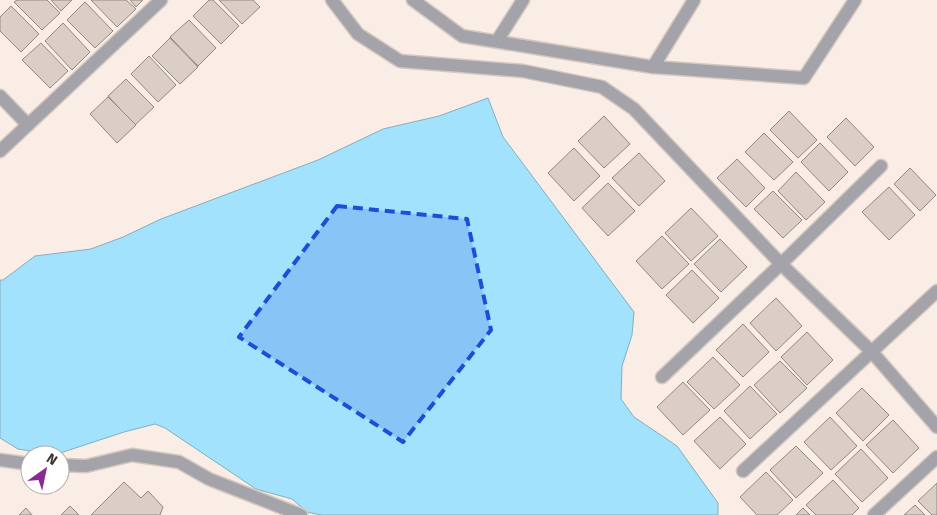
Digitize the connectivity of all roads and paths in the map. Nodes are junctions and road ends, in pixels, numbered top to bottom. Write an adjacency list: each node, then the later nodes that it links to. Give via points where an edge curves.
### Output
1 (161, 0): 10 (street)
2 (332, 0): 13 (street, via 358,34 400,61 523,71 602,87 634,109)
3 (413, 0): 7 (street, via 462,36)
4 (523, 0): 7 (street)
5 (694, 0): 8 (street)
6 (855, 0): 8 (street, via 804,78)
7 (497, 41): 8 (street)
8 (653, 67)
9 (0, 96): 10 (street)
10 (28, 125): 11 (street)
11 (0, 151)
12 (880, 166): 13 (street)
13 (781, 264): 15 (street); 16 (street)
14 (937, 290): 15 (street)
15 (872, 352): 17 (street); 22 (street)
16 (662, 377)
17 (937, 427)
18 (937, 457): 24 (street)
19 (0, 460): 20 (street)
20 (20, 463)
21 (70, 465): 23 (street, via 86,466 132,455 179,462 209,480)
22 (743, 471)
23 (300, 515)
24 (874, 515)

